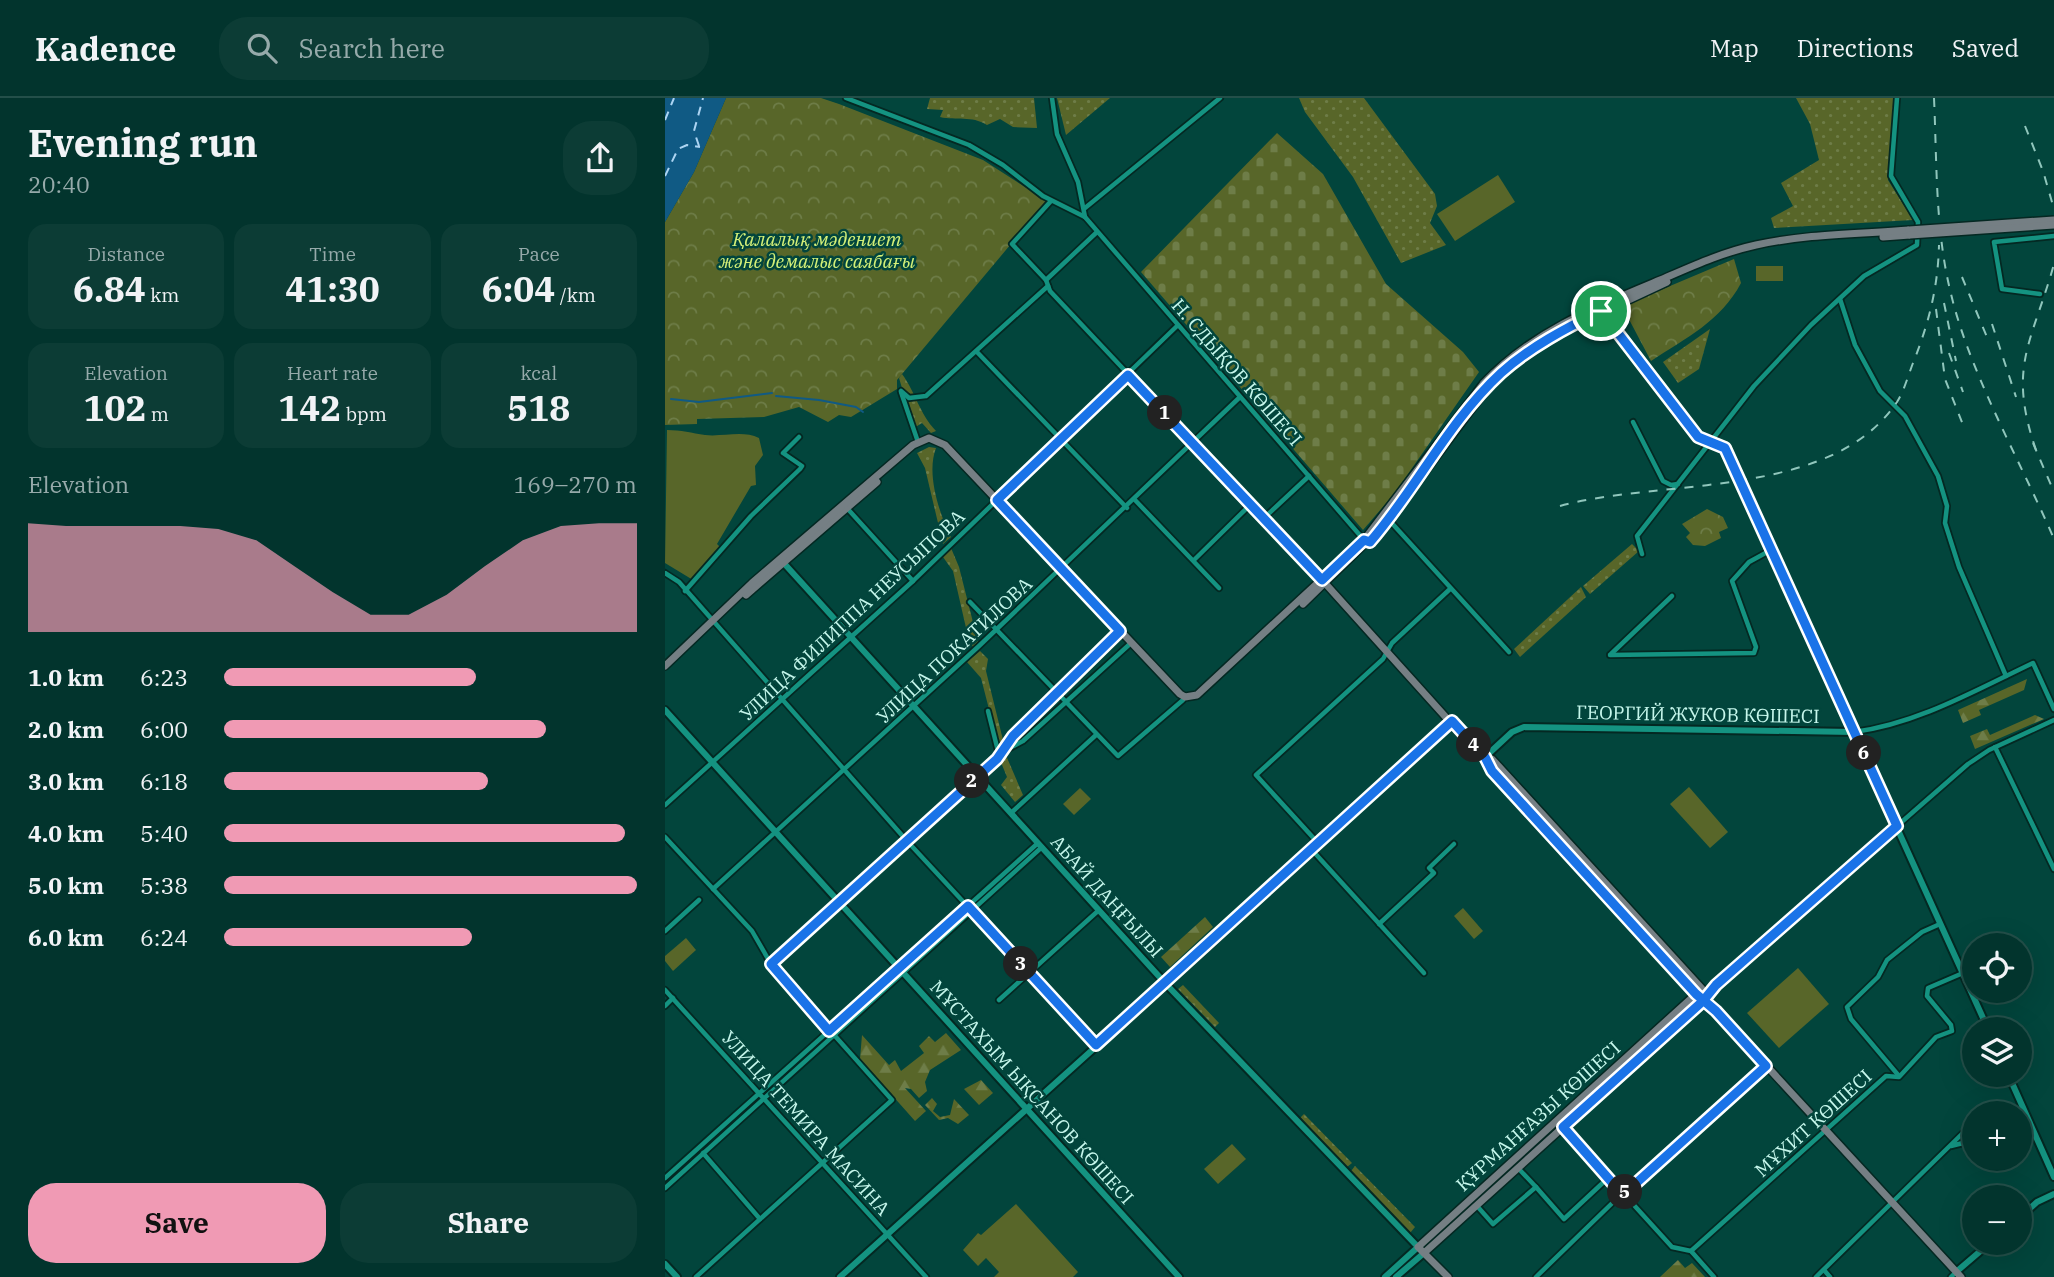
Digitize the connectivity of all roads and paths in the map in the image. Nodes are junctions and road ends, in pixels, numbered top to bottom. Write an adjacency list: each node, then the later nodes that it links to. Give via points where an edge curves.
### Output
1 (846, 98): 5 (street, via 969,145)
2 (1052, 98): 6 (street, via 1059,141)
3 (1220, 98): 6 (street)
4 (1897, 98): 14 (street, via 1891,176 1918,222 1919,240 1913,249 1875,268)
5 (1051, 201): 7 (street); 11 (street, via 1012,244)
6 (1085, 208): 7 (street)
7 (1085, 218): 9 (street, Н. СДЫҚОВ КӨШЕСІ)
8 (2054, 223): 15 (main road, bridge, via 1799,243 1742,253)
9 (1097, 232): 11 (street); 16 (street, Н. СДЫҚОВ КӨШЕСІ)
10 (2054, 236): 13 (street, via 1994,242 2002,289)
11 (1046, 280): 12 (street)
12 (1048, 286): 17 (street); 18 (street)
13 (2040, 294)
14 (1840, 299): 21 (street, via 1754,386); 64 (street, via 1855,345 1880,391 1905,416 1938,476 1947,506 1945,523 1959,567)
15 (1600, 309): 23 (main road); 32 (main road, via 1501,373)
16 (1177, 326): 18 (street, УЛИЦА ФИЛИППА НЕУСЫПОВА); 19 (street, Н. СДЫҚОВ КӨШЕСІ)
17 (977, 352): 24 (street); 26 (street, via 926,396 909,398 901,391)
18 (1128, 375): 24 (street, УЛИЦА ФИЛИППА НЕУСЫПОВА); 25 (street)
19 (1240, 397): 25 (street, УЛИЦА ПОКАТИЛОВА); 31 (street, Н. СДЫҚОВ КӨШЕСІ)
20 (1633, 422): 33 (street, via 1663,481)
21 (1720, 432): 28 (street); 29 (street)
22 (799, 437): 52 (street, via 783,453 802,466 800,469)
23 (1698, 437): 28 (main road); 30 (street)
24 (1061, 440): 35 (street, УЛИЦА ФИЛИППА НЕУСЫПОВА); 38 (street)
25 (1192, 441): 34 (street, УЛИЦА ПОКАТИЛОВА); 36 (street)
26 (918, 442): 27 (main road, via 929,438); 37 (main road)
27 (934, 442): 35 (main road); 37 (main road, via 911,452)
28 (1712, 443): 29 (main road); 30 (street)
29 (1725, 448): 42 (main road)
30 (1704, 452): 33 (street)
31 (1309, 476): 39 (street); 41 (street, Н. СДЫҚОВ КӨШЕСІ)
32 (1413, 483): 40 (main road); 41 (main road)
33 (1678, 484): 43 (street, via 1637,536)
34 (1135, 500): 38 (street, УЛИЦА ПОКАТИЛОВА); 45 (street)
35 (996, 501): 46 (main road); 48 (street, УЛИЦА ФИЛИППА НЕУСЫПОВА)
36 (1251, 504): 39 (street); 45 (street)
37 (845, 506): 44 (main road); 48 (street)
38 (1127, 508): 46 (street, УЛИЦА ПОКАТИЛОВА)
39 (1264, 518): 49 (street)
40 (1389, 520): 41 (main road); 51 (street)
41 (1367, 541): 49 (main road)
42 (1772, 549): 53 (street, via 1749,562 1732,581 1756,647 1754,653 1610,655); 75 (main road)
43 (1642, 554)
44 (782, 560): 55 (main road); 58 (main road, АБАЙ ДАҢҒЫЛЫ)
45 (1193, 560): 50 (street)
46 (1060, 570): 56 (street, УЛИЦА ПОКАТИЛОВА); 57 (main road)
47 (665, 573): 52 (street)
48 (913, 581): 58 (street, УЛИЦА ФИЛИППА НЕУСЫПОВА)
49 (1324, 582): 60 (main road); 66 (main road, via 1197,695)
50 (1219, 587)
51 (1450, 589): 60 (street); 61 (street)
52 (685, 591): 55 (street)
53 (1672, 596)
54 (970, 602): 56 (street)
55 (713, 622): 62 (main road); 63 (main road); 67 (street)
56 (997, 630): 65 (street); 69 (street, УЛИЦА ПОКАТИЛОВА)
57 (1119, 632): 59 (main road); 65 (street)
58 (851, 637): 67 (street, УЛИЦА ФИЛИППА НЕУСЫПОВА); 69 (main road, АБАЙ ДАҢҒЫЛЫ)
59 (1130, 644): 66 (main road); 68 (street)
60 (1387, 652): 74 (main road); 89 (street, via 1256,775)
61 (1509, 652)
62 (665, 666)
63 (665, 673)
64 (2006, 676): 70 (street, ГЕОРГИЙ ЖУКОВ КӨШЕСІ, via 2033,663); 75 (street, ГЕОРГИЙ ЖУКОВ КӨШЕСІ, via 1892,725)
65 (1057, 692): 68 (street); 78 (street)
66 (1184, 699): 76 (street, via 1118,756)
67 (782, 701): 80 (street, УЛИЦА ФИЛИППА НЕУСЫПОВА); 81 (street)
68 (1067, 703): 76 (street); 78 (street)
69 (914, 706): 81 (street, УЛИЦА ПОКАТИЛОВА); 82 (main road, АБАЙ ДАҢҒЫЛЫ)
70 (2054, 709)
71 (665, 710): 80 (main road, МҰСТАХЫМ ЫҚСАНОВ КӨШЕСІ)
72 (988, 710): 78 (street)
73 (2054, 720): 77 (street, ҚҰРМАНҒАЗЫ КӨШЕСІ)
74 (1452, 721): 79 (main road); 89 (main road)
75 (1854, 732): 79 (main road, ГЕОРГИЙ ЖУКОВ КӨШЕСІ, via 1524,727); 85 (main road)
76 (1096, 735): 84 (street)
77 (1995, 747): 85 (street, ҚҰРМАНҒАЗЫ КӨШЕСІ, via 1968,764); 93 (street)
78 (1001, 754): 82 (street)
79 (1485, 757): 110 (main road, via 1492,759)
80 (712, 763): 83 (street, УЛИЦА ФИЛИППА НЕУСЫПОВА); 86 (main road, МҰСТАХЫМ ЫҚСАНОВ КӨШЕСІ)
81 (846, 769): 86 (street, УЛИЦА ПОКАТИЛОВА); 88 (street)
82 (977, 776): 84 (main road, АБАЙ ДАҢҒЫЛЫ); 88 (street)
83 (665, 805)
84 (1011, 813): 91 (main road, АБАЙ ДАҢҒЫЛЫ)
85 (1897, 826): 99 (main road); 110 (main road, ҚҰРМАНҒАЗЫ КӨШЕСІ)
86 (775, 832): 94 (street, УЛИЦА ПОКАТИЛОВА); 96 (main road, МҰСТАХЫМ ЫҚСАНОВ КӨШЕСІ)
87 (665, 837): 94 (street)
88 (907, 841): 96 (street); 97 (street)
89 (1319, 844): 92 (main road)
90 (1454, 844): 100 (street, via 1429,868 1434,873)
91 (1040, 845): 97 (street); 98 (main road, АБАЙ ДАҢҒЫЛЫ)
92 (1312, 850): 100 (street); 108 (main road)
93 (2054, 869)
94 (713, 889): 102 (street, via 752,931)
95 (699, 900): 101 (street)
96 (839, 903): 102 (street); 103 (main road, МҰСТАХЫМ ЫҚСАНОВ КӨШЕСІ)
97 (970, 908): 103 (street); 107 (street)
98 (1099, 910): 107 (street); 108 (main road, АБАЙ ДАҢҒЫЛЫ)
99 (1941, 923): 104 (main road); 117 (street, via 1922,932 1887,961 1878,977 1847,1007 1851,1019)
100 (1379, 924): 105 (street)
101 (665, 931)
102 (771, 964): 114 (street)
103 (900, 970): 114 (street); 122 (main road, МҰСТАХЫМ ЫҚСАНОВ КӨШЕСІ)
104 (1962, 971)
105 (1424, 973)
106 (1962, 973): 117 (street, МҰХИТ КӨШЕСІ, via 1929,988 1927,996 1951,1024 1951,1031 1936,1037)
107 (1030, 974): 112 (street); 115 (street)
108 (1165, 983): 115 (main road); 142 (main road, АБАЙ ДАҢҒЫЛЫ)
109 (665, 989): 111 (street, УЛИЦА ТЕМИРА МАСИНА)
110 (1702, 995): 116 (main road); 120 (main road, ҚҰРМАНҒАЗЫ КӨШЕСІ); 121 (main road, ҚҰРМАНҒАЗЫ КӨШЕСІ)
111 (673, 998): 113 (street); 119 (street, УЛИЦА ТЕМИРА МАСИНА)
112 (999, 1000)
113 (665, 1006)
114 (831, 1033): 119 (street); 128 (street, via 892,1100)
115 (1096, 1045): 122 (main road)
116 (1766, 1066): 124 (main road); 136 (street)
117 (1899, 1077): 124 (street, МҰХИТ КӨШЕСІ, via 1886,1076)
118 (2014, 1087): 130 (main road)
119 (762, 1096): 126 (street); 128 (street, УЛИЦА ТЕМИРА МАСИНА); 131 (street)
120 (1584, 1096): 121 (main road); 127 (main road, ҚҰРМАНҒАЗЫ КӨШЕСІ)
121 (1590, 1103): 123 (main road, ҚҰРМАНҒАЗЫ КӨШЕСІ)
122 (1026, 1109): 141 (main road); 152 (main road, МҰСТАХЫМ ЫҚСАНОВ КӨШЕСІ)
123 (1563, 1127): 129 (main road, ҚҰРМАНҒАЗЫ КӨШЕСІ); 132 (street)
124 (1825, 1130): 137 (main road); 143 (street, МҰХИТ КӨШЕСІ)
125 (1951, 1146): 125 (street, via 1971,1141 1972,1132 1968,1128); 137 (street)
126 (703, 1153): 134 (street); 140 (street)
127 (1512, 1161): 129 (main road); 142 (main road, ҚҰРМАНҒАЗЫ КӨШЕСІ)
128 (822, 1162): 140 (street); 141 (street, УЛИЦА ТЕМИРА МАСИНА)
129 (1518, 1168): 133 (street); 138 (main road, ҚҰРМАНҒАЗЫ КӨШЕСІ)
130 (2054, 1177)
131 (665, 1178)
132 (1608, 1178): 133 (street, via 1564,1219); 136 (street)
133 (1536, 1187): 138 (street, via 1493,1224)
134 (665, 1188)
135 (2054, 1194): 139 (main road)
136 (1623, 1195): 143 (street, via 1672,1247); 156 (street)
137 (1893, 1204): 146 (street); 147 (main road)
138 (1476, 1205): 142 (main road, ҚҰРМАНҒАЗЫ КӨШЕСІ)
139 (2032, 1207)
140 (760, 1219): 149 (street)
141 (887, 1234): 150 (main road); 151 (street, УЛИЦА ТЕМИРА МАСИНА)
142 (1421, 1250): 153 (main road, ҚҰРМАНҒАЗЫ КӨШЕСІ); 154 (main road); 155 (main road, АБАЙ ДАҢҒЫЛЫ)
143 (1691, 1251): 157 (street)
144 (1977, 1255): 147 (main road)
145 (665, 1264): 148 (main road)
146 (1824, 1270): 158 (street); 159 (street)
147 (1956, 1275)
148 (677, 1277)
149 (696, 1277)
150 (840, 1277)
151 (926, 1277)
152 (1179, 1277)
153 (1385, 1277)
154 (1396, 1277)
155 (1448, 1277)
156 (1536, 1277)
157 (1714, 1277)
158 (1816, 1277)
159 (1830, 1277)

